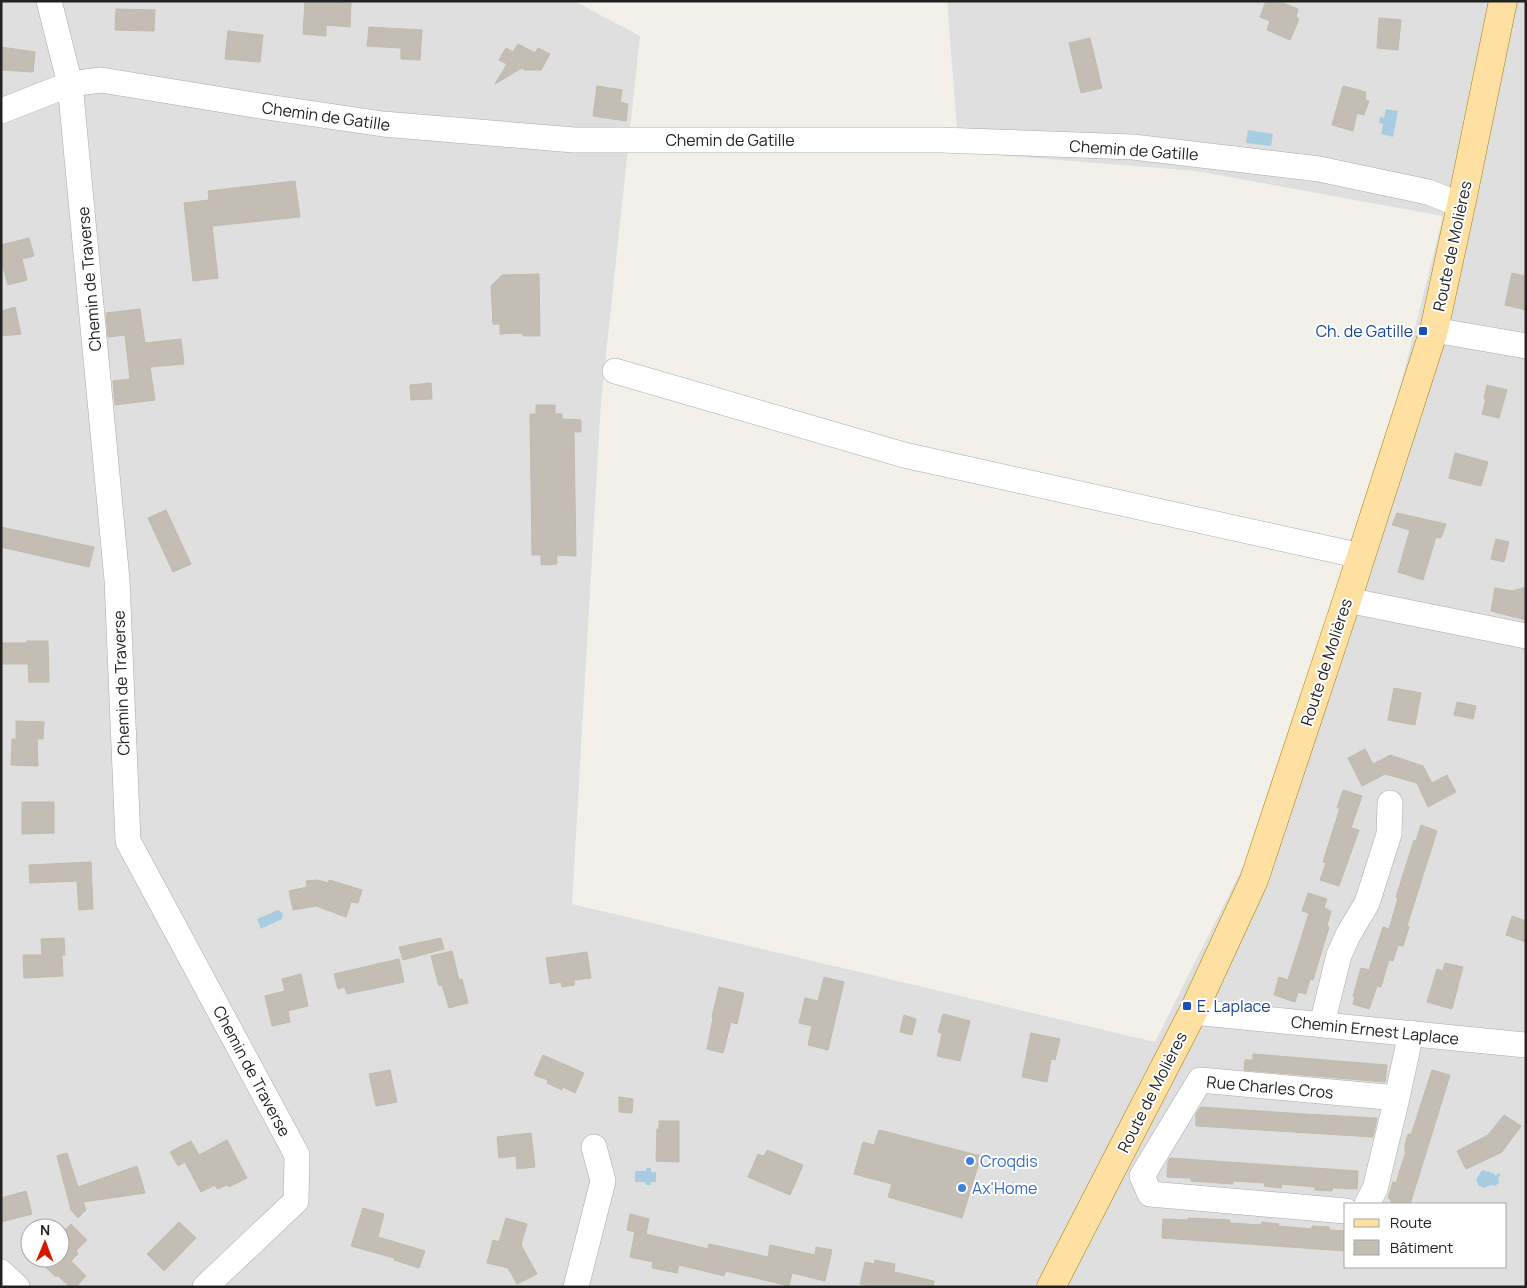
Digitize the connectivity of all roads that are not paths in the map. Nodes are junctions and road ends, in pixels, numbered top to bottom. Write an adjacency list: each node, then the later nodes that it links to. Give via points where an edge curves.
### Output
1 (49, 1): 3 (street, Chemin de Traverse)
2 (1503, 1): 5 (main road, Route de Molières)
3 (70, 84): 4 (street, Chemin de Gatille); 5 (street, Chemin de Gatille, via 101,80 383,124 574,140 940,140 1133,147 1319,169 1428,192); 23 (street, Chemin de Traverse, via 117,580 128,841 297,1155 296,1201)
4 (1, 111)
5 (1461, 205): 6 (main road, Route de Molières)
6 (1434, 330): 7 (street); 9 (main road, Route de Molières)
7 (1526, 346)
8 (615, 371): 9 (street, via 904,455)
9 (1361, 556): 10 (main road, Route de Molières)
10 (1347, 600): 11 (street); 13 (main road, Route de Molières, via 1254,880)
11 (1526, 636)
12 (1390, 802): 14 (street, via 1389,834 1367,903 1339,955)
13 (1193, 1012): 14 (street, Chemin Ernest Laplace); 25 (main road, Route de Molières)
14 (1322, 1024): 15 (street, Chemin Ernest Laplace)
15 (1411, 1033): 16 (street, Chemin Ernest Laplace); 17 (street)
16 (1526, 1045)
17 (1397, 1098): 19 (street, via 1375,1189); 20 (street, Rue Charles Cros, via 1200,1080 1142,1176 1150,1194)
18 (594, 1147): 24 (street, via 602,1180)
19 (1368, 1203)
20 (1344, 1212)
21 (1, 1272): 22 (street)
22 (17, 1287)
23 (205, 1287)
24 (576, 1287)
25 (1051, 1287)

